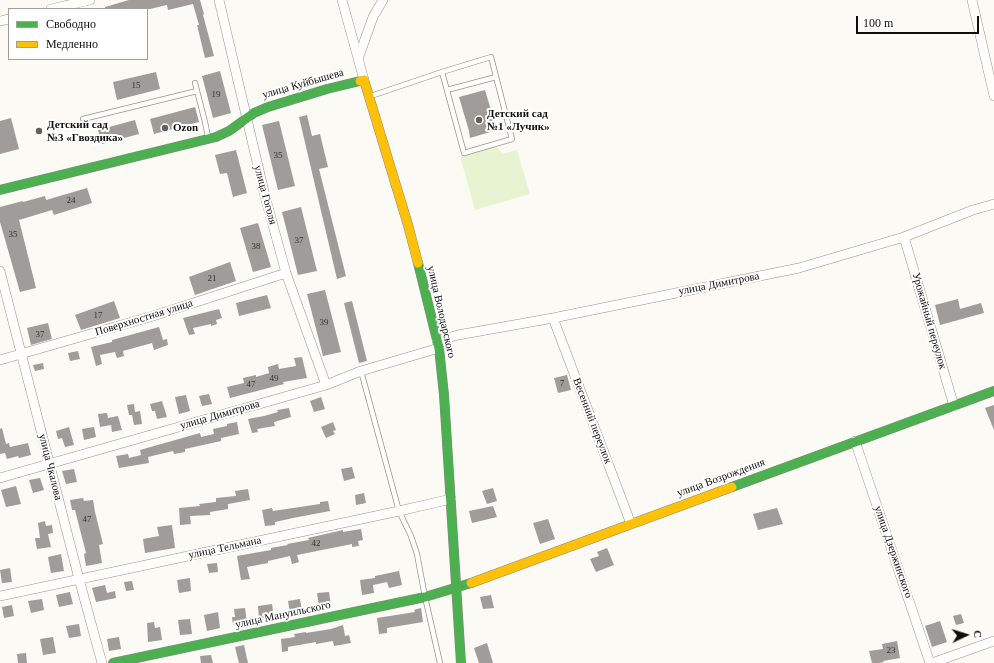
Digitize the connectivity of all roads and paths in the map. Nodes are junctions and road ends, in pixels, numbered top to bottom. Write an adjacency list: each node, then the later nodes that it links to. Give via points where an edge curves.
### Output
1 (90, 0): 6 (street)
2 (219, 0): 17 (street, улица Гоголя)
3 (342, 0): 8 (street, улица Володарского)
4 (383, 0): 8 (street, via 373,17)
5 (972, 0): 15 (street)
6 (71, 2): 7 (street)
7 (54, 8)
8 (358, 59): 11 (street, улица Володарского)
9 (442, 72): 10 (lane, via 491,57); 13 (lane); 16 (lane)
10 (496, 76): 13 (lane); 13 (lane, via 512,139 464,153)
11 (364, 80): 16 (street, улица Володарского); 17 (street, улица Куйбышева, via 286,100 261,109)
12 (195, 83): 14 (lane)
13 (447, 90)
14 (197, 91): 18 (lane); 19 (lane)
15 (994, 96)
16 (370, 97): 26 (street, улица Володарского, via 408,225)
17 (246, 118): 19 (street, улица Куйбышева, via 229,131); 24 (street, улица Гоголя)
18 (83, 119)
19 (208, 139): 20 (street, улица Куйбышева)
20 (0, 190)
21 (994, 204): 22 (street, улица Димитрова, via 958,215)
22 (904, 237): 25 (street, улица Димитрова, via 799,268); 32 (street, Урожайный переулок)
23 (0, 271): 27 (street, улица Чкалова)
24 (286, 273): 27 (street, Поверхностная улица, via 153,316); 30 (street, улица Гоголя)
25 (553, 318): 26 (street, улица Димитрова, via 458,335); 38 (street, Весенний переулок)
26 (438, 344): 29 (street, улица Димитрова); 36 (street, улица Володарского)
27 (22, 354): 28 (street, Поверхностная улица); 34 (street, улица Чкалова)
28 (0, 360)
29 (361, 371): 30 (street, улица Димитрова); 37 (lane)
30 (326, 385): 34 (street, улица Димитрова)
31 (994, 391): 32 (street, улица Возрождения)
32 (954, 406): 33 (street, улица Возрождения)
33 (855, 441): 38 (street, улица Возрождения); 48 (street, улица Дзержинского)
34 (49, 464): 35 (street, улица Димитрова); 39 (street, улица Чкалова)
35 (0, 478)
36 (451, 499): 37 (street, улица Тельмана); 40 (street, улица Володарского)
37 (399, 511): 39 (street, улица Тельмана); 42 (lane, via 417,554)
38 (631, 524): 40 (street, улица Возрождения)
39 (79, 579): 41 (street, улица Тельмана); 44 (street, улица Чкалова)
40 (457, 588): 42 (street, улица Мануильского); 47 (street, улица Володарского)
41 (0, 596)
42 (425, 597): 45 (street, улица Мануильского); 46 (lane)
43 (994, 641): 48 (street)
44 (102, 663)
45 (113, 663)
46 (440, 663)
47 (461, 663)
48 (931, 663)

